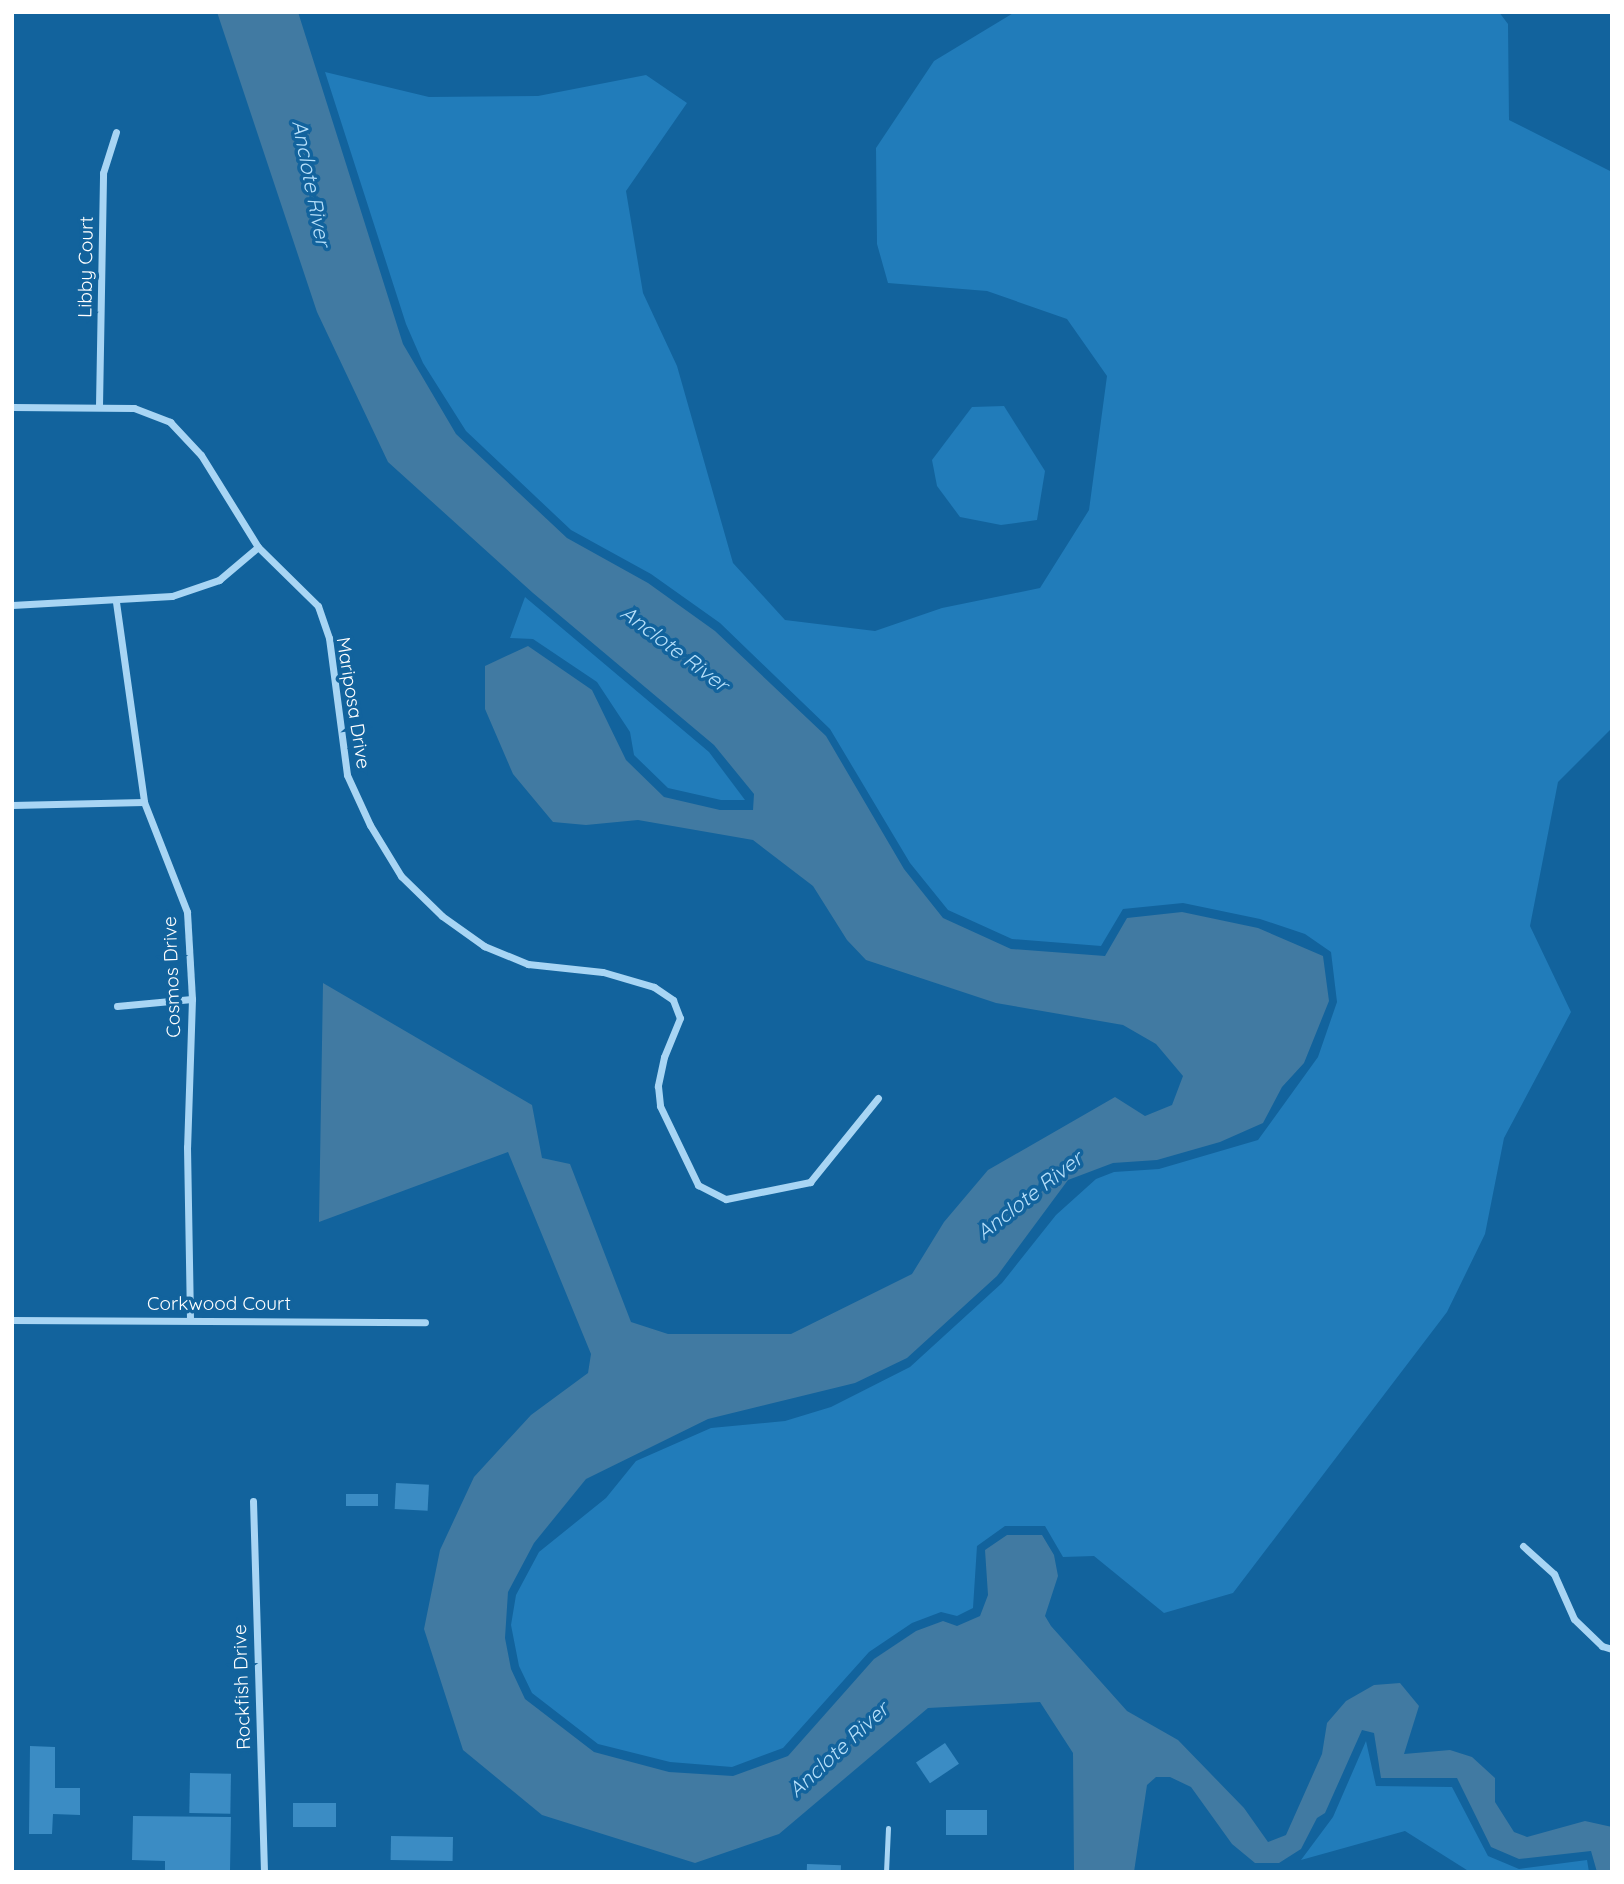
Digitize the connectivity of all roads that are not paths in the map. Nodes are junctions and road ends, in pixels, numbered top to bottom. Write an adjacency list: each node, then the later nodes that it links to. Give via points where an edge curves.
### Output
1 (116, 131): 2 (street, Libby Court, via 103,173)
2 (99, 406): 3 (street, Mariposa Drive); 4 (street, Mariposa Drive, via 134,408 170,422 201,455)
3 (12, 407)
4 (258, 547): 5 (street, via 219,580 172,596); 11 (street, Mariposa Drive, via 318,606 329,638 347,775 401,876 442,916 484,946 528,964 603,972 654,988 673,1000 680,1018 658,1086 668,1126 698,1185 726,1199 810,1182)
5 (116, 602): 6 (street); 7 (street, Cosmos Drive)
6 (12, 605)
7 (144, 802): 8 (street); 9 (street, Cosmos Drive, via 187,912)
8 (12, 805)
9 (192, 999): 10 (street); 12 (street, Cosmos Drive, via 187,1147)
10 (117, 1006)
11 (878, 1098)
12 (190, 1319): 13 (street, Corkwood Court); 14 (street, Corkwood Court)
13 (12, 1320)
14 (425, 1322)
15 (253, 1501): 19 (street, Rockfish Drive)
16 (1523, 1546): 17 (street, via 1554,1574 1574,1619 1602,1646)
17 (1612, 1649)
18 (888, 1828): 20 (lane)
19 (264, 1872)
20 (886, 1872)

